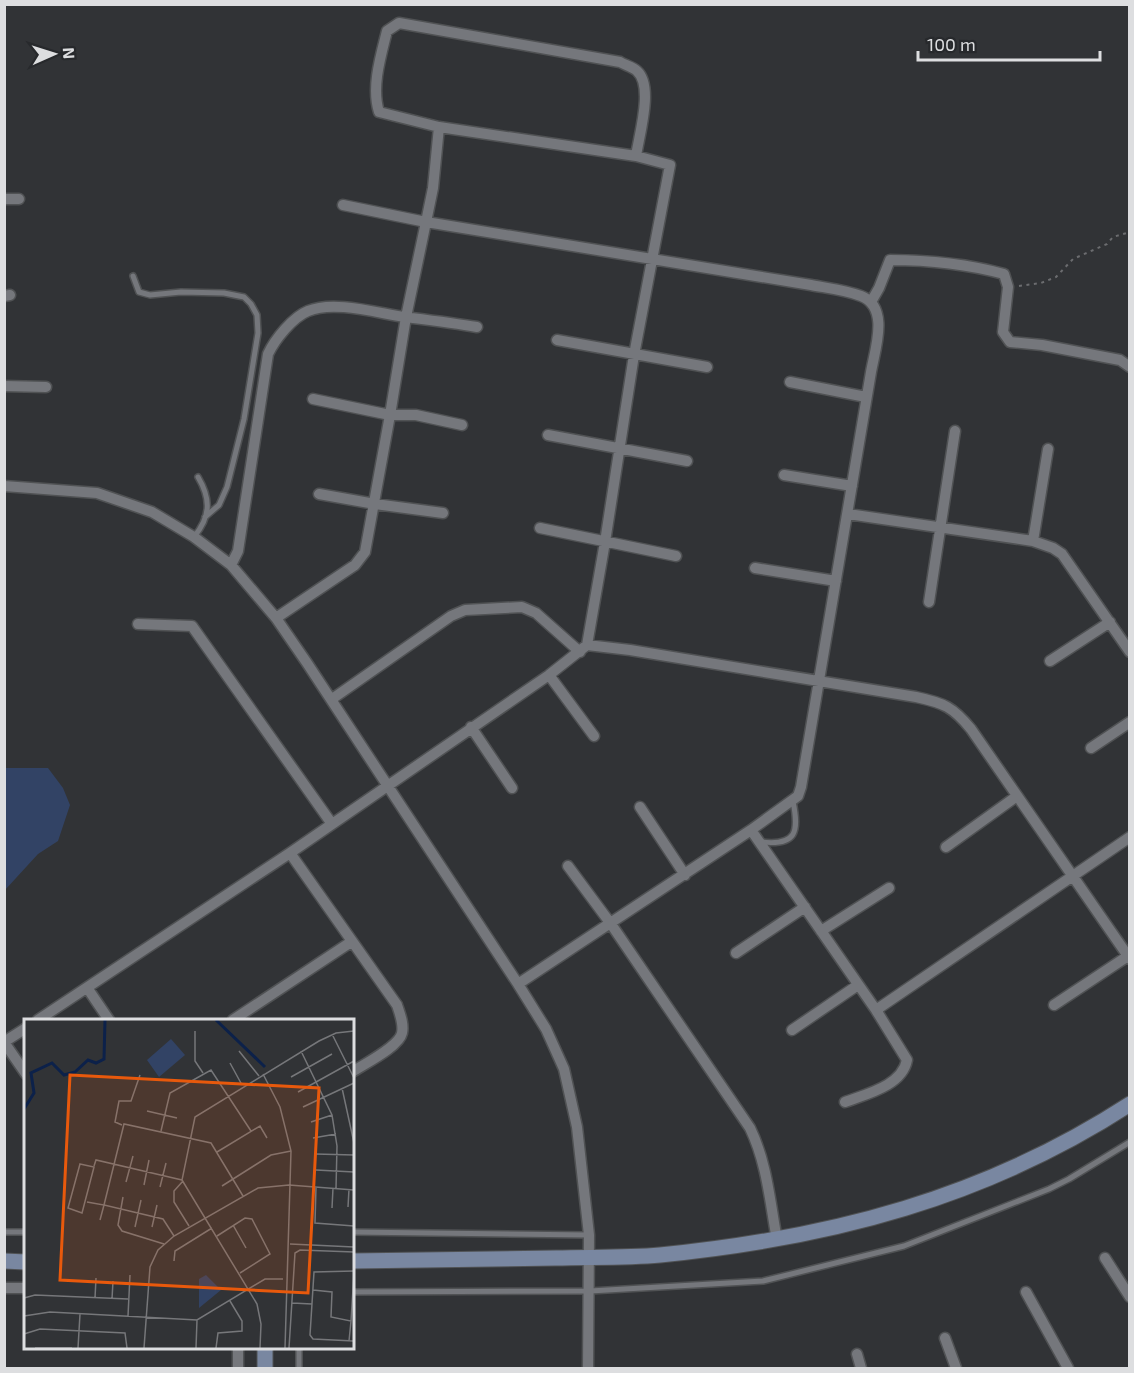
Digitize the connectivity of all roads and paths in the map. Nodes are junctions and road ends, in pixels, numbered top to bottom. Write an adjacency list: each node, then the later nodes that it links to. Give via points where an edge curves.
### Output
1 (439, 127): 2 (street); 2 (street, via 379,112 376,88 383,48 387,31 399,23 620,62 637,70 645,81 645,101); 6 (street)
2 (636, 156): 8 (street, via 670,165)
3 (4, 199): 4 (street)
4 (19, 199)
5 (343, 205): 6 (street)
6 (426, 222): 8 (street); 12 (street)
7 (1130, 232): 10 (path, via 1073,259 1056,277)
8 (652, 259): 11 (street, via 811,285 862,296); 15 (street)
9 (133, 276): 38 (lane, via 139,292 224,293 244,297 257,315 258,333 244,419 228,486 219,505)
10 (1008, 287): 11 (street, via 1004,274 983,268 890,260); 17 (street, via 1003,332 1010,342 1120,360)
11 (871, 302): 21 (street, via 879,324)
12 (406, 317): 13 (street); 23 (street); 45 (street, via 320,307 306,311 274,341 268,354 238,551)
13 (477, 327)
14 (557, 340): 15 (street)
15 (634, 355): 16 (street); 27 (street)
16 (707, 367)
17 (1130, 367)
18 (790, 382): 21 (street)
19 (4, 386): 20 (street)
20 (46, 387)
21 (866, 397): 33 (street)
22 (313, 399): 23 (street)
23 (390, 415): 24 (street, via 416,415); 35 (street)
24 (462, 424)
25 (955, 431): 39 (street)
26 (548, 435): 27 (street)
27 (620, 448): 29 (street); 43 (street)
28 (1048, 448): 42 (street)
29 (687, 460)
30 (784, 475): 33 (street)
31 (198, 477): 38 (lane, via 206,491)
32 (4, 486): 41 (street, via 98,493 152,512)
33 (852, 486): 37 (street)
34 (319, 494): 35 (street)
35 (375, 504): 36 (street); 49 (street, via 365,552 355,565)
36 (443, 513)
37 (848, 514): 39 (street); 47 (street)
38 (205, 517): 41 (lane)
39 (940, 527): 42 (street); 48 (street)
40 (540, 528): 43 (street)
41 (194, 537): 45 (street)
42 (1033, 541): 50 (street, via 1062,554)
43 (605, 542): 44 (street); 52 (street)
44 (676, 556)
45 (231, 565): 49 (street)
46 (755, 567): 47 (street)
47 (836, 581): 56 (street)
48 (929, 602)
49 (276, 618): 57 (street)
50 (1110, 622): 53 (street); 54 (street)
51 (138, 624): 67 (street, via 192,626)
52 (583, 648): 55 (street); 56 (street, via 630,650); 57 (street, via 522,607 465,610)
53 (1130, 652)
54 (1050, 661)
55 (549, 675): 59 (street); 60 (street)
56 (818, 682): 64 (street, via 947,705 971,729); 65 (street, via 801,787)
57 (332, 699): 62 (street)
58 (1130, 722): 61 (street)
59 (471, 727): 62 (street); 63 (street)
60 (594, 736)
61 (1090, 748)
62 (388, 786): 67 (street); 83 (street)
63 (512, 788)
64 (1017, 796): 71 (street); 75 (street)
65 (793, 801): 68 (street); 70 (lane, via 797,824 793,836 778,844)
66 (640, 807): 74 (street)
67 (332, 824): 72 (street)
68 (751, 830): 70 (street); 74 (street)
69 (1130, 837): 75 (street)
70 (759, 842): 77 (street)
71 (946, 847)
72 (290, 853): 80 (street); 85 (street)
73 (568, 866): 78 (street)
74 (685, 874): 78 (street)
75 (1072, 877): 82 (street); 87 (street)
76 (889, 888): 79 (street)
77 (805, 908): 79 (street); 81 (street)
78 (611, 924): 83 (street); 103 (street, via 750,1128 763,1161)
79 (821, 931): 84 (street)
80 (351, 942): 90 (street); 95 (street, via 397,1005 402,1019 402,1035 394,1045)
81 (736, 953)
82 (1128, 955): 86 (street)
83 (518, 984): 102 (street, via 546,1029 564,1069 577,1127)
84 (858, 985): 87 (street); 92 (street)
85 (88, 989): 88 (street); 89 (street)
86 (1054, 1005)
87 (876, 1010): 96 (street, via 907,1060 905,1069 886,1086)
88 (40, 1019)
89 (108, 1019)
90 (235, 1019)
91 (24, 1029): 93 (street)
92 (792, 1030)
93 (4, 1042): 94 (street)
94 (24, 1071)
95 (354, 1071)
96 (845, 1102)
97 (1130, 1104): 103 (street, via 1062,1145 967,1187 855,1224)
98 (1130, 1142): 111 (lane, via 1049,1189 904,1246 763,1281)
99 (4, 1232): 100 (lane)
100 (24, 1232)
101 (354, 1232): 102 (lane)
102 (589, 1235): 104 (street)
103 (777, 1240): 104 (street, via 659,1255)
104 (590, 1257): 107 (street); 111 (street)
105 (1105, 1258): 114 (street)
106 (4, 1261): 108 (street)
107 (354, 1261)
108 (24, 1262)
109 (4, 1288): 110 (street)
110 (24, 1288)
111 (590, 1291): 112 (lane); 123 (street)
112 (354, 1292)
113 (1026, 1292): 126 (street)
114 (1130, 1297)
115 (945, 1338): 125 (street)
116 (238, 1349): 120 (street)
117 (265, 1349): 121 (street)
118 (298, 1349): 122 (lane)
119 (857, 1354): 124 (street)
120 (238, 1368)
121 (265, 1368)
122 (299, 1368)
123 (588, 1368)
124 (861, 1368)
125 (956, 1368)
126 (1068, 1368)

